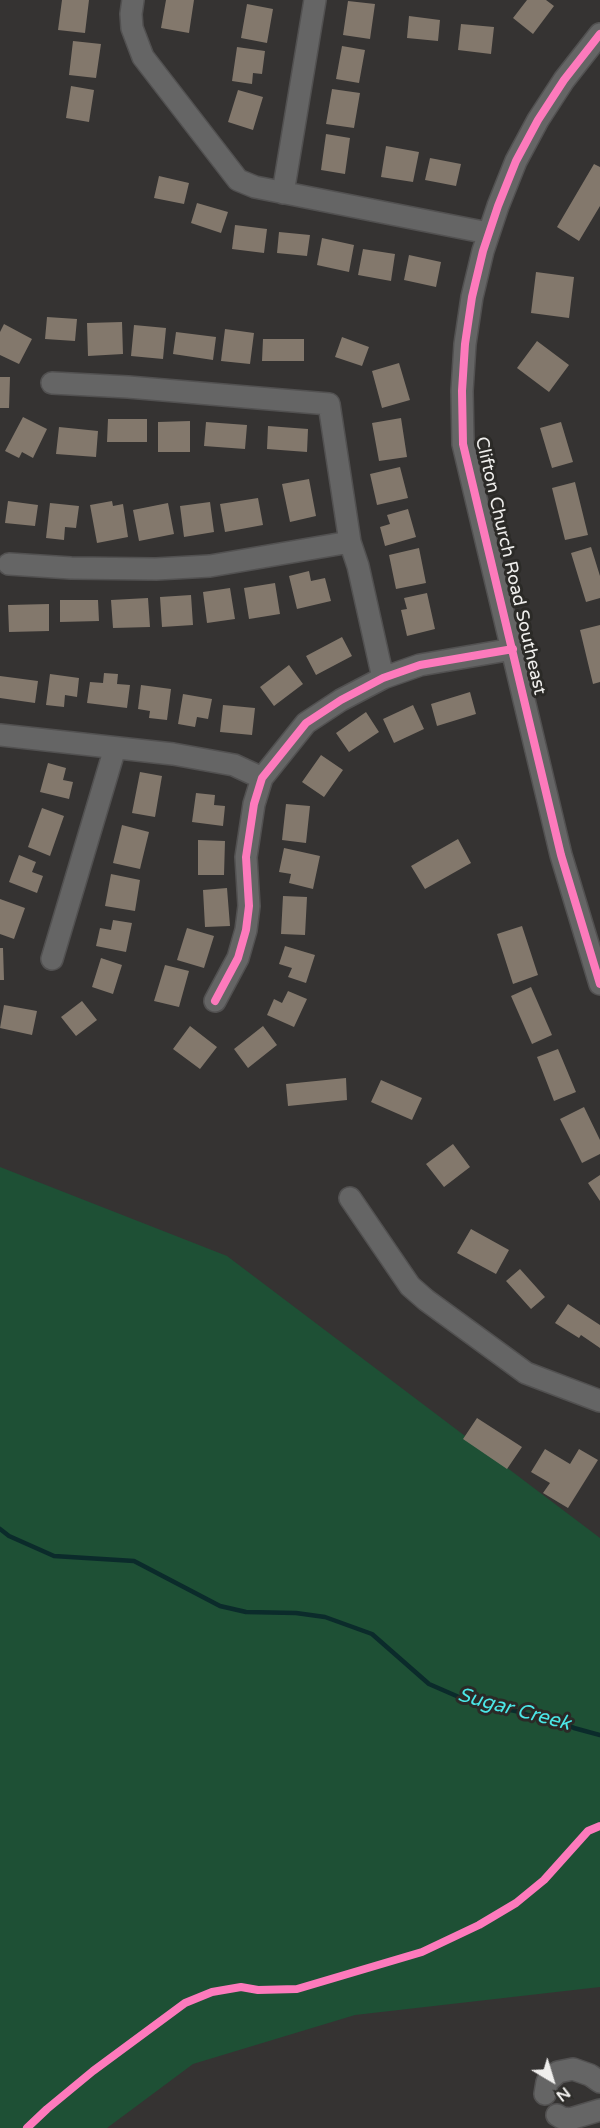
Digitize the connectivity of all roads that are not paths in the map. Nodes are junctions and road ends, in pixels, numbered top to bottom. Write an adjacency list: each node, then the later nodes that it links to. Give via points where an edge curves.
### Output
1 (133, 0): 4 (street, via 132,28 143,57 238,180)
2 (315, 0): 4 (street)
3 (600, 34): 5 (street, Clifton Church Road Southeast, via 538,120 516,161)
4 (284, 193): 5 (street)
5 (488, 233): 9 (street, Clifton Church Road Southeast, via 465,344 464,444)
6 (52, 383): 7 (street, via 329,404)
7 (350, 542): 8 (street, via 210,566 167,569); 10 (street)
8 (9, 564)
9 (513, 649): 10 (street, via 420,665); 15 (street, Clifton Church Road Southeast, via 561,855)
10 (383, 678): 13 (street, via 306,723)
11 (0, 735): 12 (street)
12 (115, 748): 13 (street, via 234,765); 14 (street)
13 (262, 778): 16 (street, via 246,857 246,930 238,958)
14 (52, 958)
15 (600, 984)
16 (215, 1001)
17 (350, 1198): 18 (street, via 410,1286 426,1299 526,1373)
18 (600, 1401)
19 (600, 2082): 20 (street, via 573,2070 558,2072 548,2082)
20 (545, 2094)
21 (600, 2110): 22 (street, via 570,2119)
22 (557, 2115)

